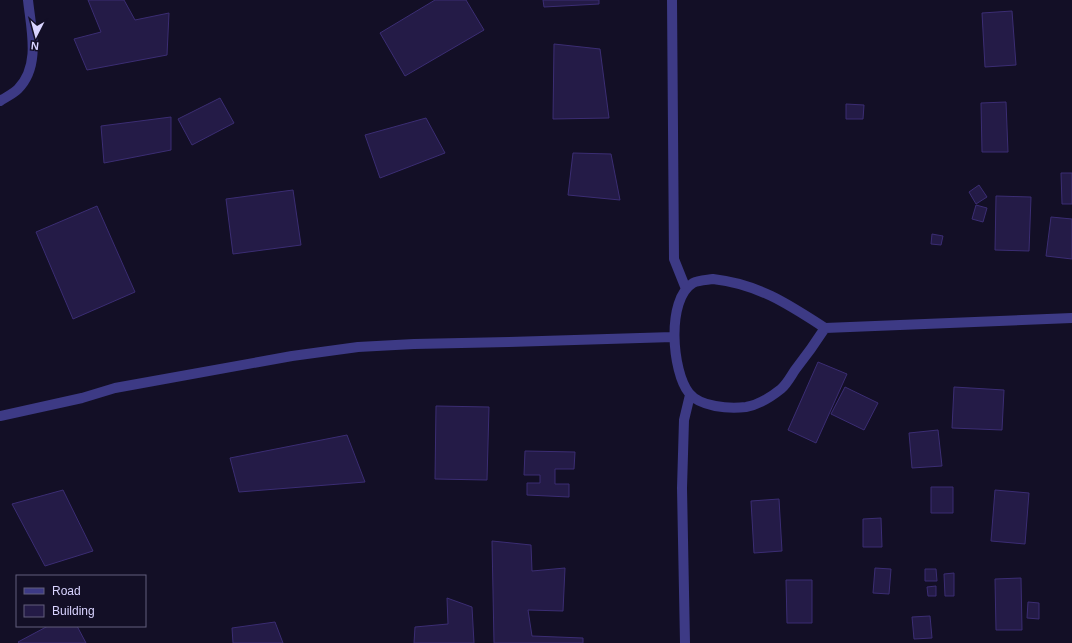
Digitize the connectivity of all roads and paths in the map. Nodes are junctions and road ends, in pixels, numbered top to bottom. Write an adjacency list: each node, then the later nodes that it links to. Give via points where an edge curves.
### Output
1 (28, 0): 3 (street, via 33,52 29,73 18,89)
2 (672, 0): 4 (street, via 674,259)
3 (0, 101)
4 (686, 289): 6 (street, via 693,282 713,279 733,281 778,299); 7 (street, via 678,300)
5 (1072, 318): 6 (street)
6 (825, 328): 8 (street, via 782,388 767,399 747,407 726,408 705,404)
7 (673, 337): 8 (street, via 681,382); 9 (street, via 358,347 292,356 115,388)
8 (690, 395): 10 (street, via 684,420 682,488)
9 (0, 416)
10 (685, 643)

